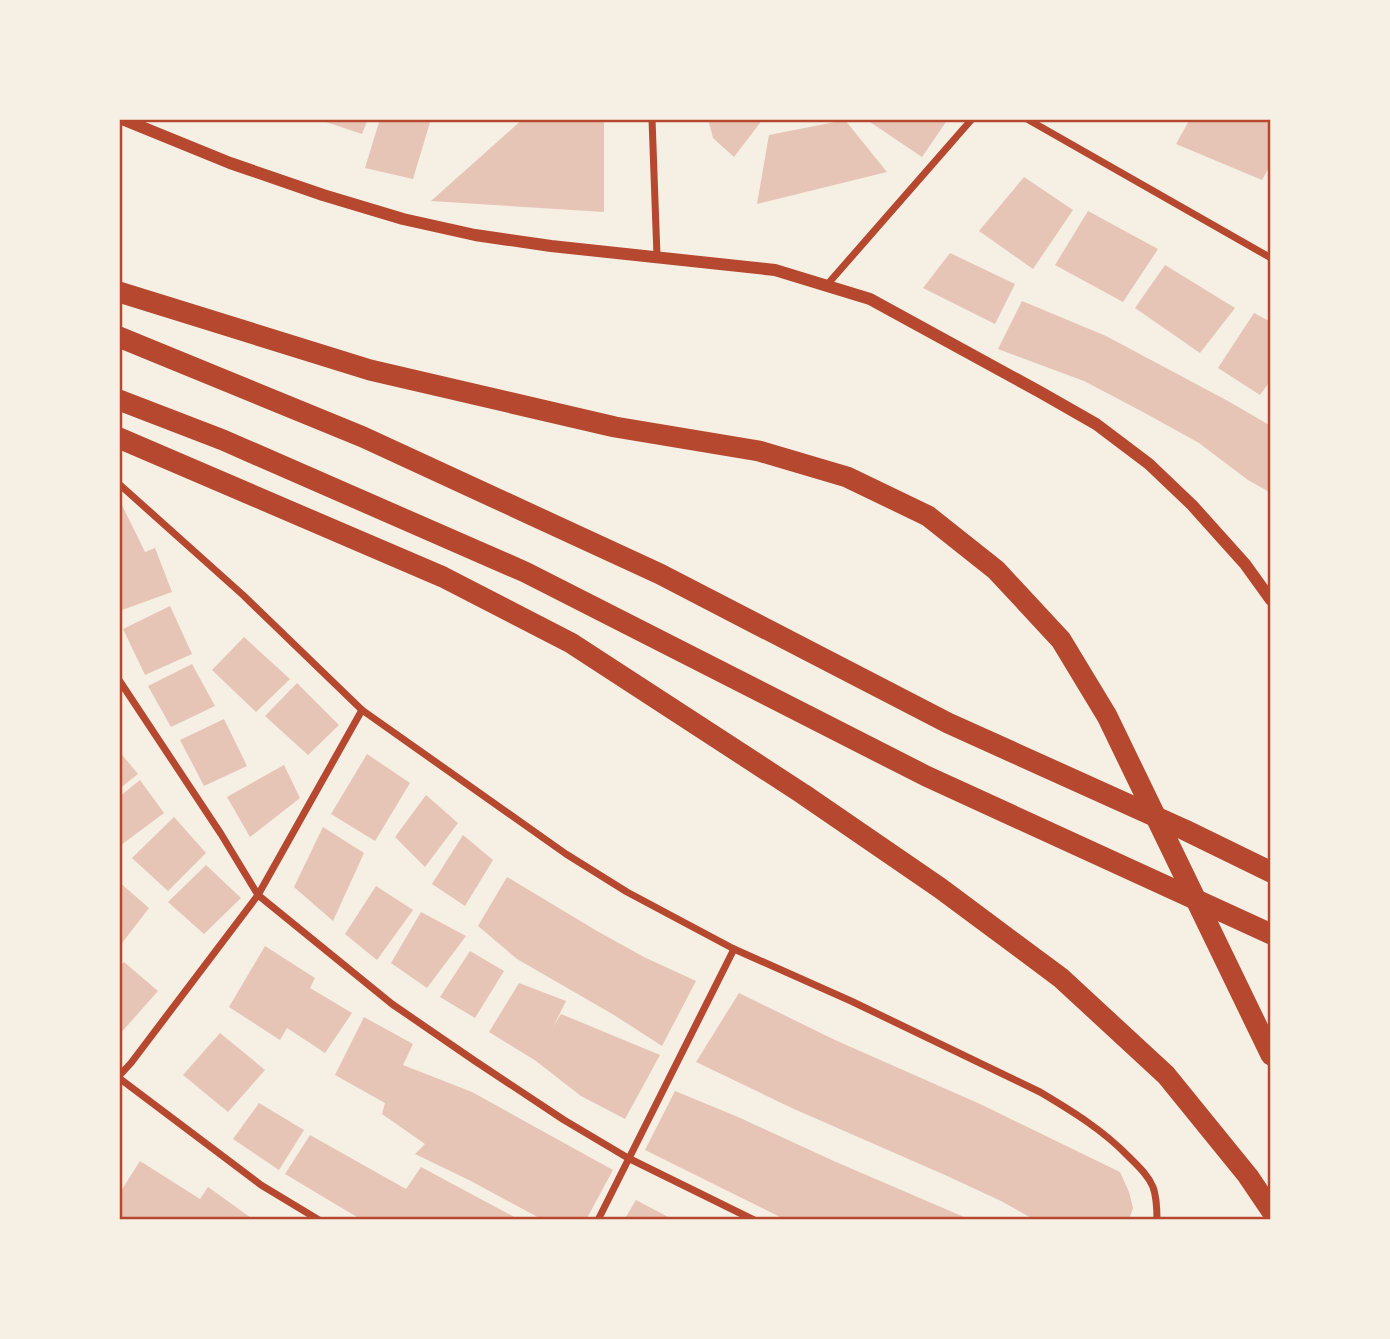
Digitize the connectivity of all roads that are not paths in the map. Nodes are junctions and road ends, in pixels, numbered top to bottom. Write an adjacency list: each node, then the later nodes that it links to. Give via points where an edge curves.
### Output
1 (122, 119): 5 (street, via 242,167 403,219 487,237)
2 (652, 119): 5 (street)
3 (972, 119): 7 (street)
4 (1027, 119): 6 (street)
5 (657, 257): 7 (street, via 775,270)
6 (1271, 258)
7 (826, 286): 13 (street, via 870,299 1096,424 1149,464 1192,505)
8 (119, 292): 20 (highway, via 370,370 615,427 759,451 847,477 928,516 996,570 1061,640 1107,716)
9 (119, 337): 16 (highway, via 363,437 660,574 948,723)
10 (119, 400): 18 (highway, via 223,440 525,572 926,776)
11 (119, 438): 23 (highway, via 443,577 571,643 803,794 1061,978 1166,1075)
12 (119, 484): 15 (street)
13 (1271, 600)
14 (119, 680): 17 (street)
15 (362, 710): 17 (street); 19 (street, via 566,855)
16 (1271, 872)
17 (258, 895): 21 (street); 22 (street, via 392,1004)
18 (1271, 934)
19 (734, 949): 22 (street); 27 (street, via 1065,1106 1113,1140 1147,1175 1157,1202)
20 (1271, 1055)
21 (119, 1077): 24 (street, via 261,1185)
22 (628, 1158): 25 (street); 26 (street)
23 (1271, 1210)
24 (319, 1220)
25 (598, 1220)
26 (754, 1220)
27 (1157, 1220)

